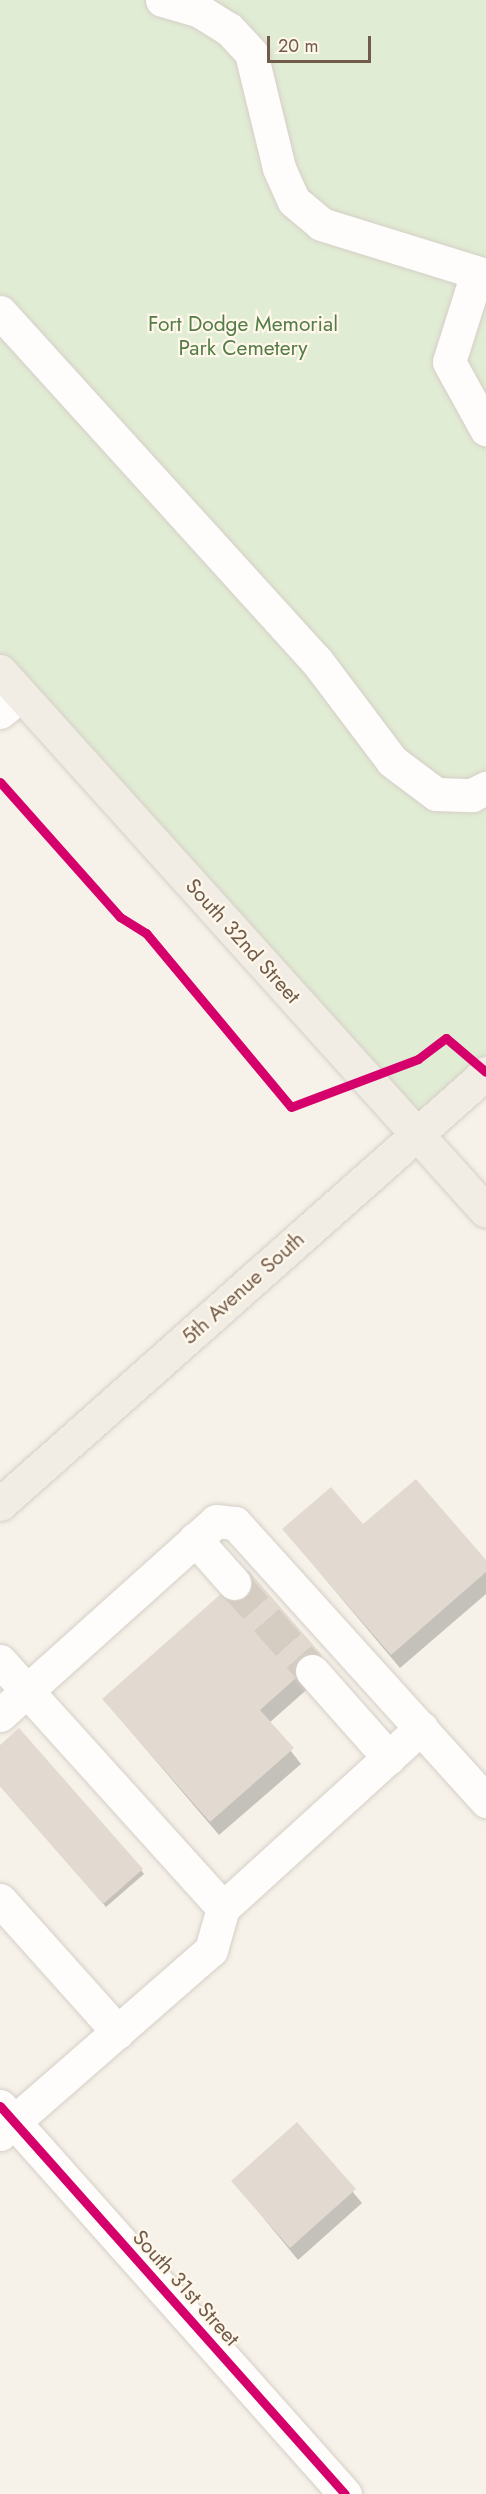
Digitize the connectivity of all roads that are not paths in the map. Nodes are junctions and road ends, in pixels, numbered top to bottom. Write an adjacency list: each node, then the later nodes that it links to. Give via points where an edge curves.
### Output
1 (162, 0): 2 (street, via 198,10 230,29 251,53 279,168 294,201 321,224)
2 (481, 274): 4 (street, via 448,362)
3 (0, 312): 6 (street, via 316,660 392,761 436,794 472,795)
4 (486, 429)
5 (7, 693): 8 (main road, South 32nd Street)
6 (486, 788)
7 (486, 1073): 8 (main road, 5th Avenue South)
8 (416, 1134): 9 (main road, South 32nd Street); 10 (main road, 5th Avenue South)
9 (486, 1211)
10 (0, 1504)
11 (195, 1539): 12 (street); 15 (street); 17 (street, via 216,1521 235,1523)
12 (234, 1583)
13 (0, 1661): 15 (street)
14 (312, 1671): 18 (street)
15 (27, 1691): 16 (street); 21 (street)
16 (0, 1715)
17 (421, 1728): 18 (street); 19 (street)
18 (389, 1758): 21 (street)
19 (486, 1801)
20 (0, 1900): 22 (street)
21 (223, 1908): 22 (street, via 211,1950)
22 (118, 2032): 23 (street)
23 (5, 2121): 24 (street, South 31st Street)
24 (345, 2494)

